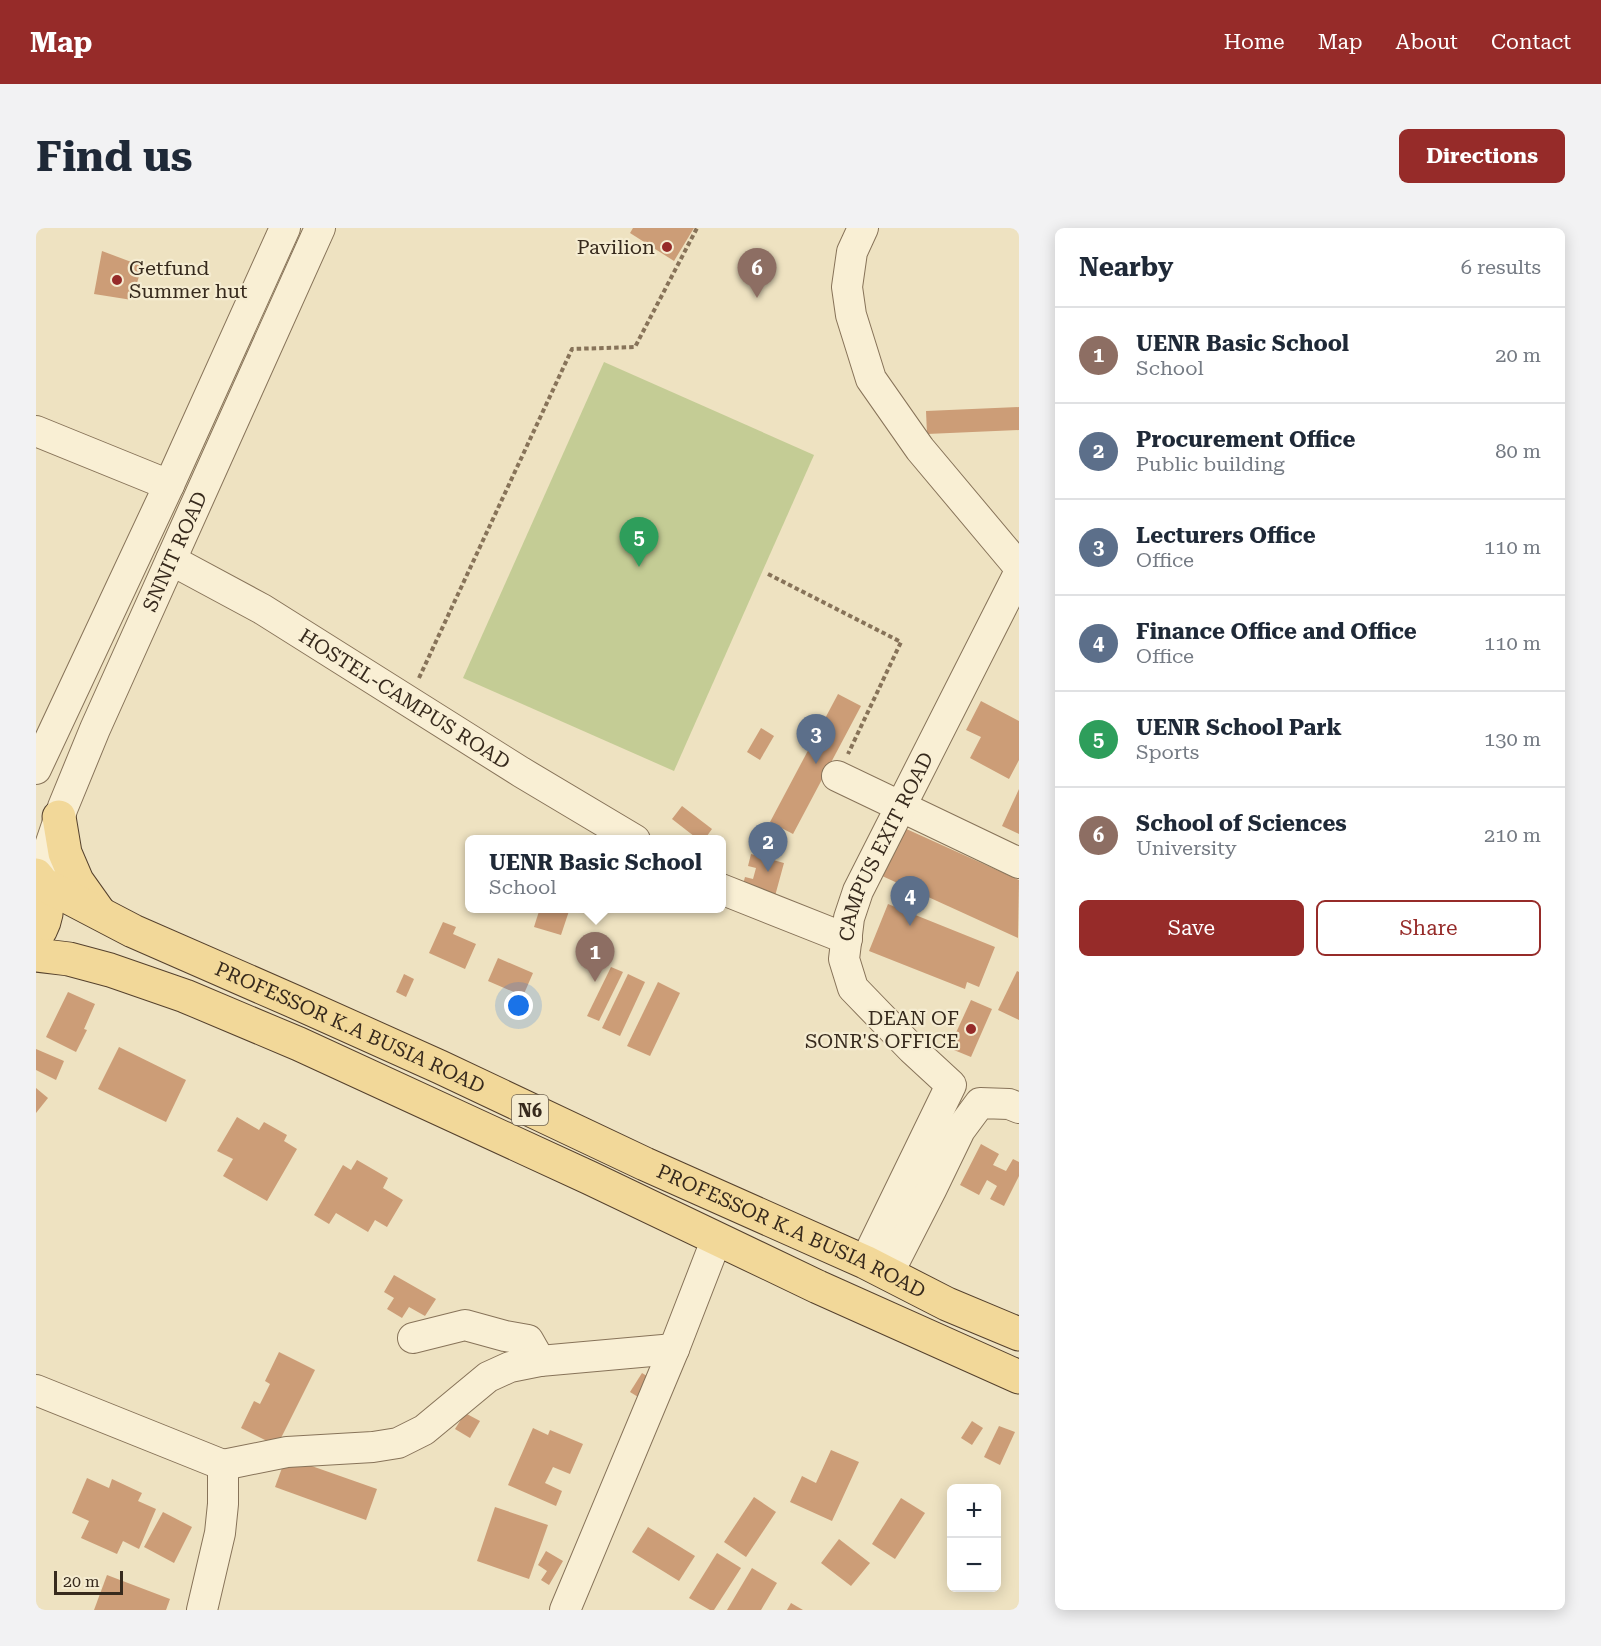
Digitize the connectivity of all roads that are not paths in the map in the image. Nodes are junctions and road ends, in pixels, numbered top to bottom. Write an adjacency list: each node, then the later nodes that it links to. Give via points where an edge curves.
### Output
1 (285, 228): 5 (street, SNNIT ROAD)
2 (320, 228): 6 (street, SNNIT ROAD)
3 (863, 228): 7 (street, via 852,252 847,286 851,315 871,380 920,449)
4 (36, 430): 5 (street)
5 (169, 485): 9 (street, SNNIT ROAD)
6 (171, 560): 12 (street, SNNIT ROAD); 13 (street, HOSTEL-CAMPUS ROAD, via 262,609)
7 (1019, 567)
8 (1019, 573): 11 (street, CAMPUS EXIT ROAD)
9 (36, 768)
10 (837, 776): 11 (street)
11 (902, 806): 14 (street); 19 (street, CAMPUS EXIT ROAD, via 858,891)
12 (59, 817): 15 (street, SNNIT ROAD); 17 (main road, via 65,853 77,881)
13 (626, 835)
14 (1019, 863)
15 (39, 879): 17 (main road, PROFESSOR K.A BUSIA ROAD / N6); 18 (main road, via 47,897 47,911)
16 (726, 891): 19 (street)
17 (102, 915): 22 (main road, PROFESSOR K.A BUSIA ROAD / N6)
18 (36, 937)
19 (847, 939): 27 (street, CAMPUS EXIT ROAD, via 844,959 853,988 951,1085)
20 (36, 954): 24 (main road, PROFESSOR K.A BUSIA ROAD / N6, via 110,970 184,996 299,1044)
21 (1019, 1108): 27 (street, via 980,1103 960,1130 931,1191)
22 (605, 1145): 23 (main road, PROFESSOR K.A BUSIA ROAD / N6); 24 (main road)
23 (645, 1164): 25 (main road); 27 (main road, PROFESSOR K.A BUSIA ROAD / N6)
24 (590, 1178): 25 (main road, PROFESSOR K.A BUSIA ROAD / N6)
25 (633, 1198): 26 (main road, PROFESSOR K.A BUSIA ROAD / N6)
26 (717, 1238): 30 (street); 32 (main road, PROFESSOR K.A BUSIA ROAD / N6)
27 (876, 1268): 28 (main road, PROFESSOR K.A BUSIA ROAD / N6)
28 (1019, 1334)
29 (414, 1338): 31 (street, via 465,1325 528,1340)
30 (674, 1349): 31 (street); 36 (street)
31 (540, 1360): 34 (street, via 488,1377 424,1430 398,1443 287,1452)
32 (1019, 1377)
33 (36, 1390): 34 (street)
34 (223, 1465): 35 (street, via 220,1533)
35 (202, 1610)
36 (565, 1610)

